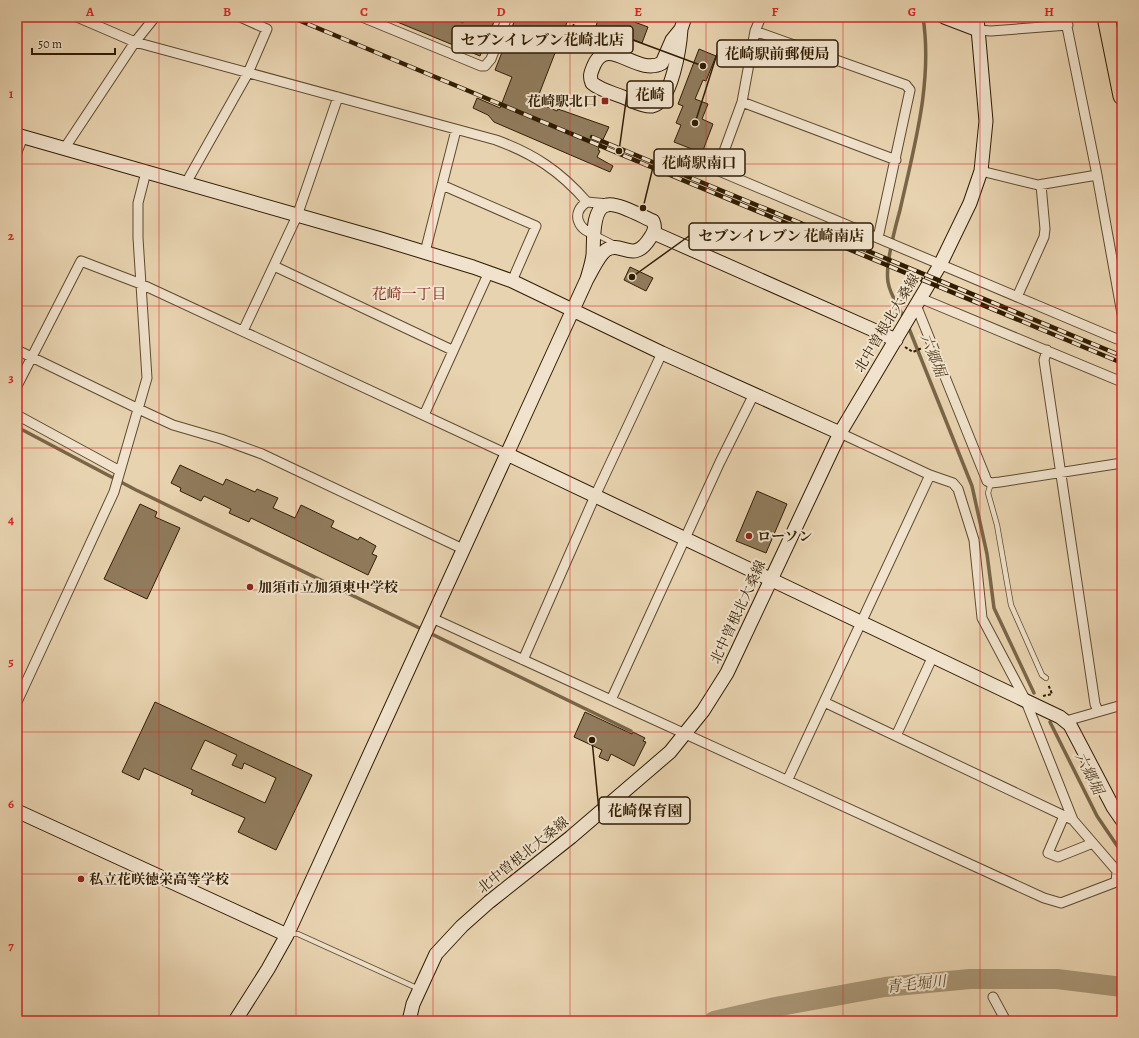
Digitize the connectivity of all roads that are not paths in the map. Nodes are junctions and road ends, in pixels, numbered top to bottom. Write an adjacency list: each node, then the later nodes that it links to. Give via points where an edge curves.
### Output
1 (76, 17): 14 (street)
2 (154, 17): 14 (street)
3 (240, 17): 15 (street, via 267,29)
4 (362, 17): 5 (street, via 485,66 491,59)
5 (507, 17)
6 (761, 17): 13 (street)
7 (944, 17): 12 (street)
8 (977, 17): 12 (street, 北中曽根北大桑線)
9 (1106, 17): 16 (highway)
10 (1066, 21): 12 (street); 26 (street)
11 (683, 23): 11 (street, via 671,81 658,104 650,106 640,103 592,83 590,74 601,54 613,53 643,65 658,66 664,60 672,40)
12 (978, 30): 24 (street, 北中曽根北大桑線, via 986,121)
13 (755, 31): 18 (street); 23 (street, via 906,85 910,90)
14 (135, 42): 15 (street); 21 (street)
15 (248, 73): 17 (street); 27 (street)
16 (1122, 96)
17 (338, 97): 19 (street); 32 (street)
18 (742, 102): 23 (street); 35 (street, via 718,165 719,172)
19 (456, 130): 28 (street); 30 (street, via 496,140 522,150 561,176)
20 (20, 136): 21 (street); 22 (street)
21 (64, 148): 25 (street)
22 (17, 152)
23 (896, 160): 35 (street)
24 (981, 171): 29 (street); 38 (street, 北中曽根北大桑線, via 962,224)
25 (146, 172): 27 (street); 43 (street, via 138,203)
26 (1097, 175): 29 (street); 47 (street)
27 (186, 183): 32 (street)
28 (442, 185): 37 (street); 42 (street, via 536,226)
29 (1042, 186): 44 (street, via 1044,237)
30 (587, 202): 31 (street); 34 (street, via 578,210 577,220 582,228)
31 (608, 204): 33 (street, via 653,221); 34 (street, via 601,208 596,217)
32 (297, 216): 37 (street); 39 (street)
33 (654, 233): 36 (street, via 639,250 633,252); 49 (street)
34 (594, 234): 36 (lane); 41 (street, via 593,257)
35 (881, 240): 38 (street)
36 (621, 249): 41 (street, via 612,248 603,253)
37 (425, 252): 40 (street)
38 (940, 265): 44 (street); 45 (street, 北中曽根北大桑線)
39 (274, 266): 48 (street); 52 (street)
40 (489, 272): 42 (street); 52 (street)
41 (587, 279): 46 (street)
42 (512, 281): 46 (street)
43 (140, 284): 48 (street); 55 (street, via 81,261); 59 (street, via 147,378)
44 (1017, 297): 50 (street)
45 (916, 302): 49 (street, 北中曽根北大桑線); 53 (street); 68 (street, via 983,475)
46 (574, 310): 54 (street); 63 (street)
47 (1122, 314)
48 (243, 332): 60 (street)
49 (900, 338): 62 (street, 北中曽根北大桑線)
50 (1122, 339)
51 (17, 350): 55 (street)
52 (452, 350): 60 (street)
53 (1047, 350): 56 (street); 66 (street, via 1044,360)
54 (662, 353): 58 (street); 69 (street)
55 (33, 358): 57 (street); 59 (street)
56 (1122, 382)
57 (17, 386)
58 (754, 394): 62 (street); 70 (street)
59 (138, 409): 65 (street); 71 (street, via 173,425 221,438 262,454)
60 (424, 415): 63 (street)
61 (17, 416): 65 (street)
62 (840, 433): 67 (street); 72 (street, 北中曽根北大桑線)
63 (507, 454): 69 (street); 71 (street)
64 (1122, 463): 66 (street)
65 (120, 472): 80 (street, via 114,492)
66 (1060, 473): 68 (street); 83 (street)
67 (930, 476): 74 (street); 79 (street, via 953,483 958,489 974,540 982,618)
68 (991, 483): 77 (lane, via 988,493 997,525 1011,605 1042,675)
69 (595, 496): 70 (street); 76 (street)
70 (685, 539): 72 (street); 78 (street)
71 (463, 549): 73 (street)
72 (771, 580): 74 (street); 85 (street, 北中曽根北大桑線, via 727,673)
73 (432, 618): 76 (street); 93 (street)
74 (862, 623): 75 (street); 81 (street)
75 (933, 656): 79 (street); 86 (street)
76 (524, 660): 78 (street)
77 (1046, 678)
78 (611, 700): 85 (street)
79 (1025, 700): 84 (street); 90 (street)
80 (17, 702)
81 (824, 702): 86 (street); 87 (street)
82 (1122, 705): 83 (street)
83 (1098, 712): 84 (street)
84 (1066, 721): 91 (street, via 1084,750 1112,807)
85 (685, 735): 87 (street); 94 (street, 北中曽根北大桑線, via 670,752 462,926 436,954)
86 (896, 736): 89 (street)
87 (788, 779): 92 (street, via 1044,898 1061,903 1116,882 1117,871)
88 (17, 811): 93 (street)
89 (1064, 816): 90 (street); 92 (street, via 1048,853 1058,857)
90 (1073, 820): 92 (street)
91 (1122, 820)
92 (1093, 843)
93 (287, 934): 94 (lane, via 298,934); 96 (street, via 268,970)
94 (419, 989): 97 (street, 北中曽根北大桑線)
95 (993, 997): 98 (street)
96 (235, 1021)
97 (409, 1021)
98 (1006, 1021)

